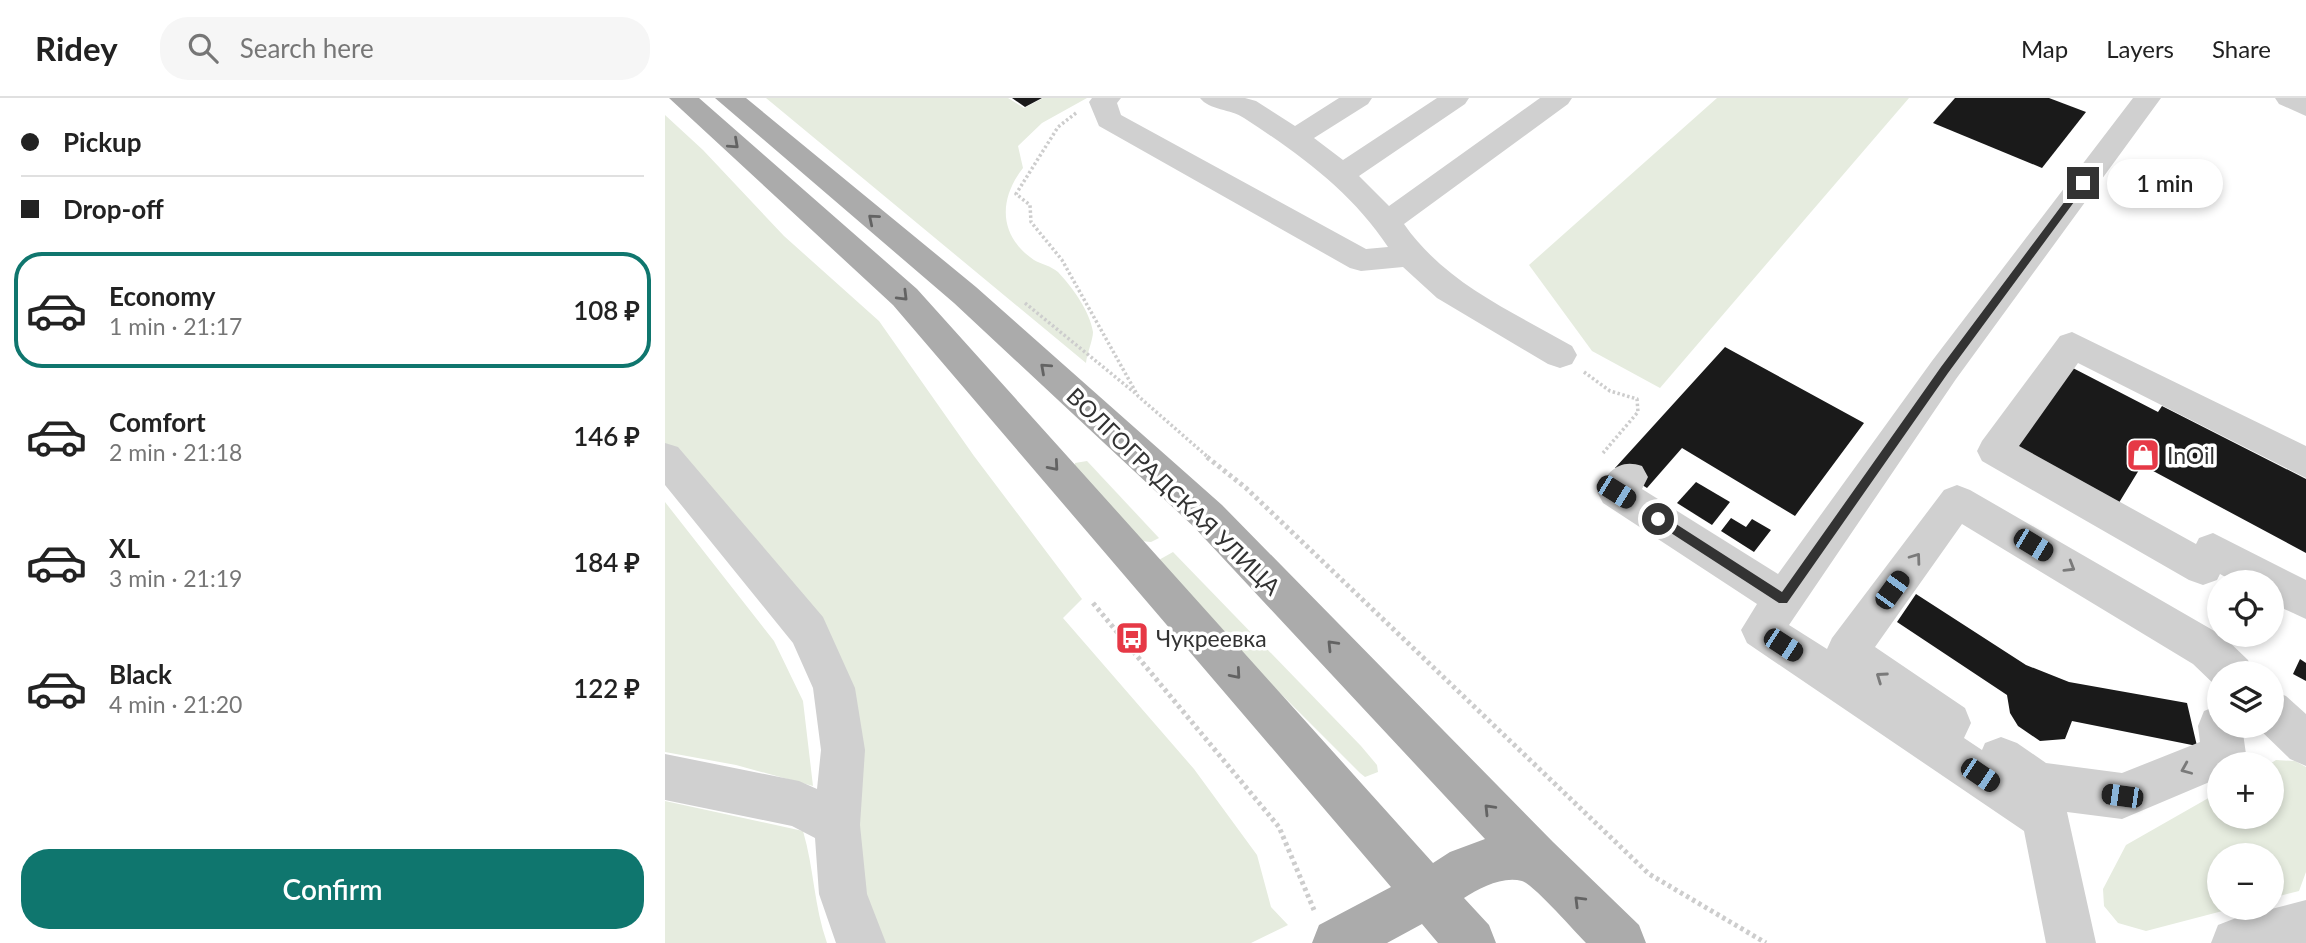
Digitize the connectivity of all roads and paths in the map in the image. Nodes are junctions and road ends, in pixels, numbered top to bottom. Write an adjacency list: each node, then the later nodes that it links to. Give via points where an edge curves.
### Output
1 (684, 98): 32 (main road, one-way to 32, via 905,298)
2 (729, 98): 31 (main road, ВОЛГОГРАДСКАЯ УЛИЦА, one-way to 2, via 1209,516 965,295)
3 (1107, 98): 16 (street, via 1103,102 1109,120 1360,260)
4 (1214, 98): 10 (street)
5 (1358, 98): 13 (street)
6 (1455, 98): 14 (street)
7 (1558, 98): 15 (street)
8 (2147, 98): 21 (street, via 1944,370)
9 (2289, 98): 11 (street)
10 (1254, 103): 13 (street)
11 (2306, 108)
12 (1077, 113): 38 (path, via 1058,127 1016,194 1030,205 1031,222 1062,260 1138,396 1246,488 1650,874)
13 (1295, 138): 14 (street)
14 (1341, 175): 15 (street)
15 (1387, 222): 16 (street)
16 (1410, 256): 17 (street, via 1448,290)
17 (1560, 355): 20 (path, via 1610,391 1637,399 1638,412 1598,459)
18 (665, 458): 30 (street, via 809,630 834,688 843,750)
19 (2306, 463): 22 (street, via 2072,345 1995,451 2203,568 2213,550)
20 (1627, 480): 21 (street, via 1616,492)
21 (1783, 599): 29 (street, via 1762,630)
22 (2306, 601)
23 (1094, 603): 34 (path, via 1279,827)
24 (2219, 661): 29 (street, one-way to 24, via 1847,652 1957,500)
25 (2284, 723): 27 (street)
26 (2221, 738): 29 (street, one-way to 29, via 2224,754 2122,796)
27 (2306, 744)
28 (665, 777): 30 (street, via 799,804)
29 (2042, 802): 39 (street)
30 (837, 825): 35 (street, via 843,894)
31 (1536, 859): 32 (main road, via 1509,856 1487,861); 37 (main road, ВОЛГОГРАДСКАЯ УЛИЦА, one-way to 31)
32 (1426, 895): 34 (main road); 36 (main road)
33 (2306, 925): 40 (street)
34 (1327, 930)
35 (861, 943)
36 (1471, 943)
37 (1621, 943)
38 (1766, 943)
39 (2071, 943)
40 (2236, 943)

